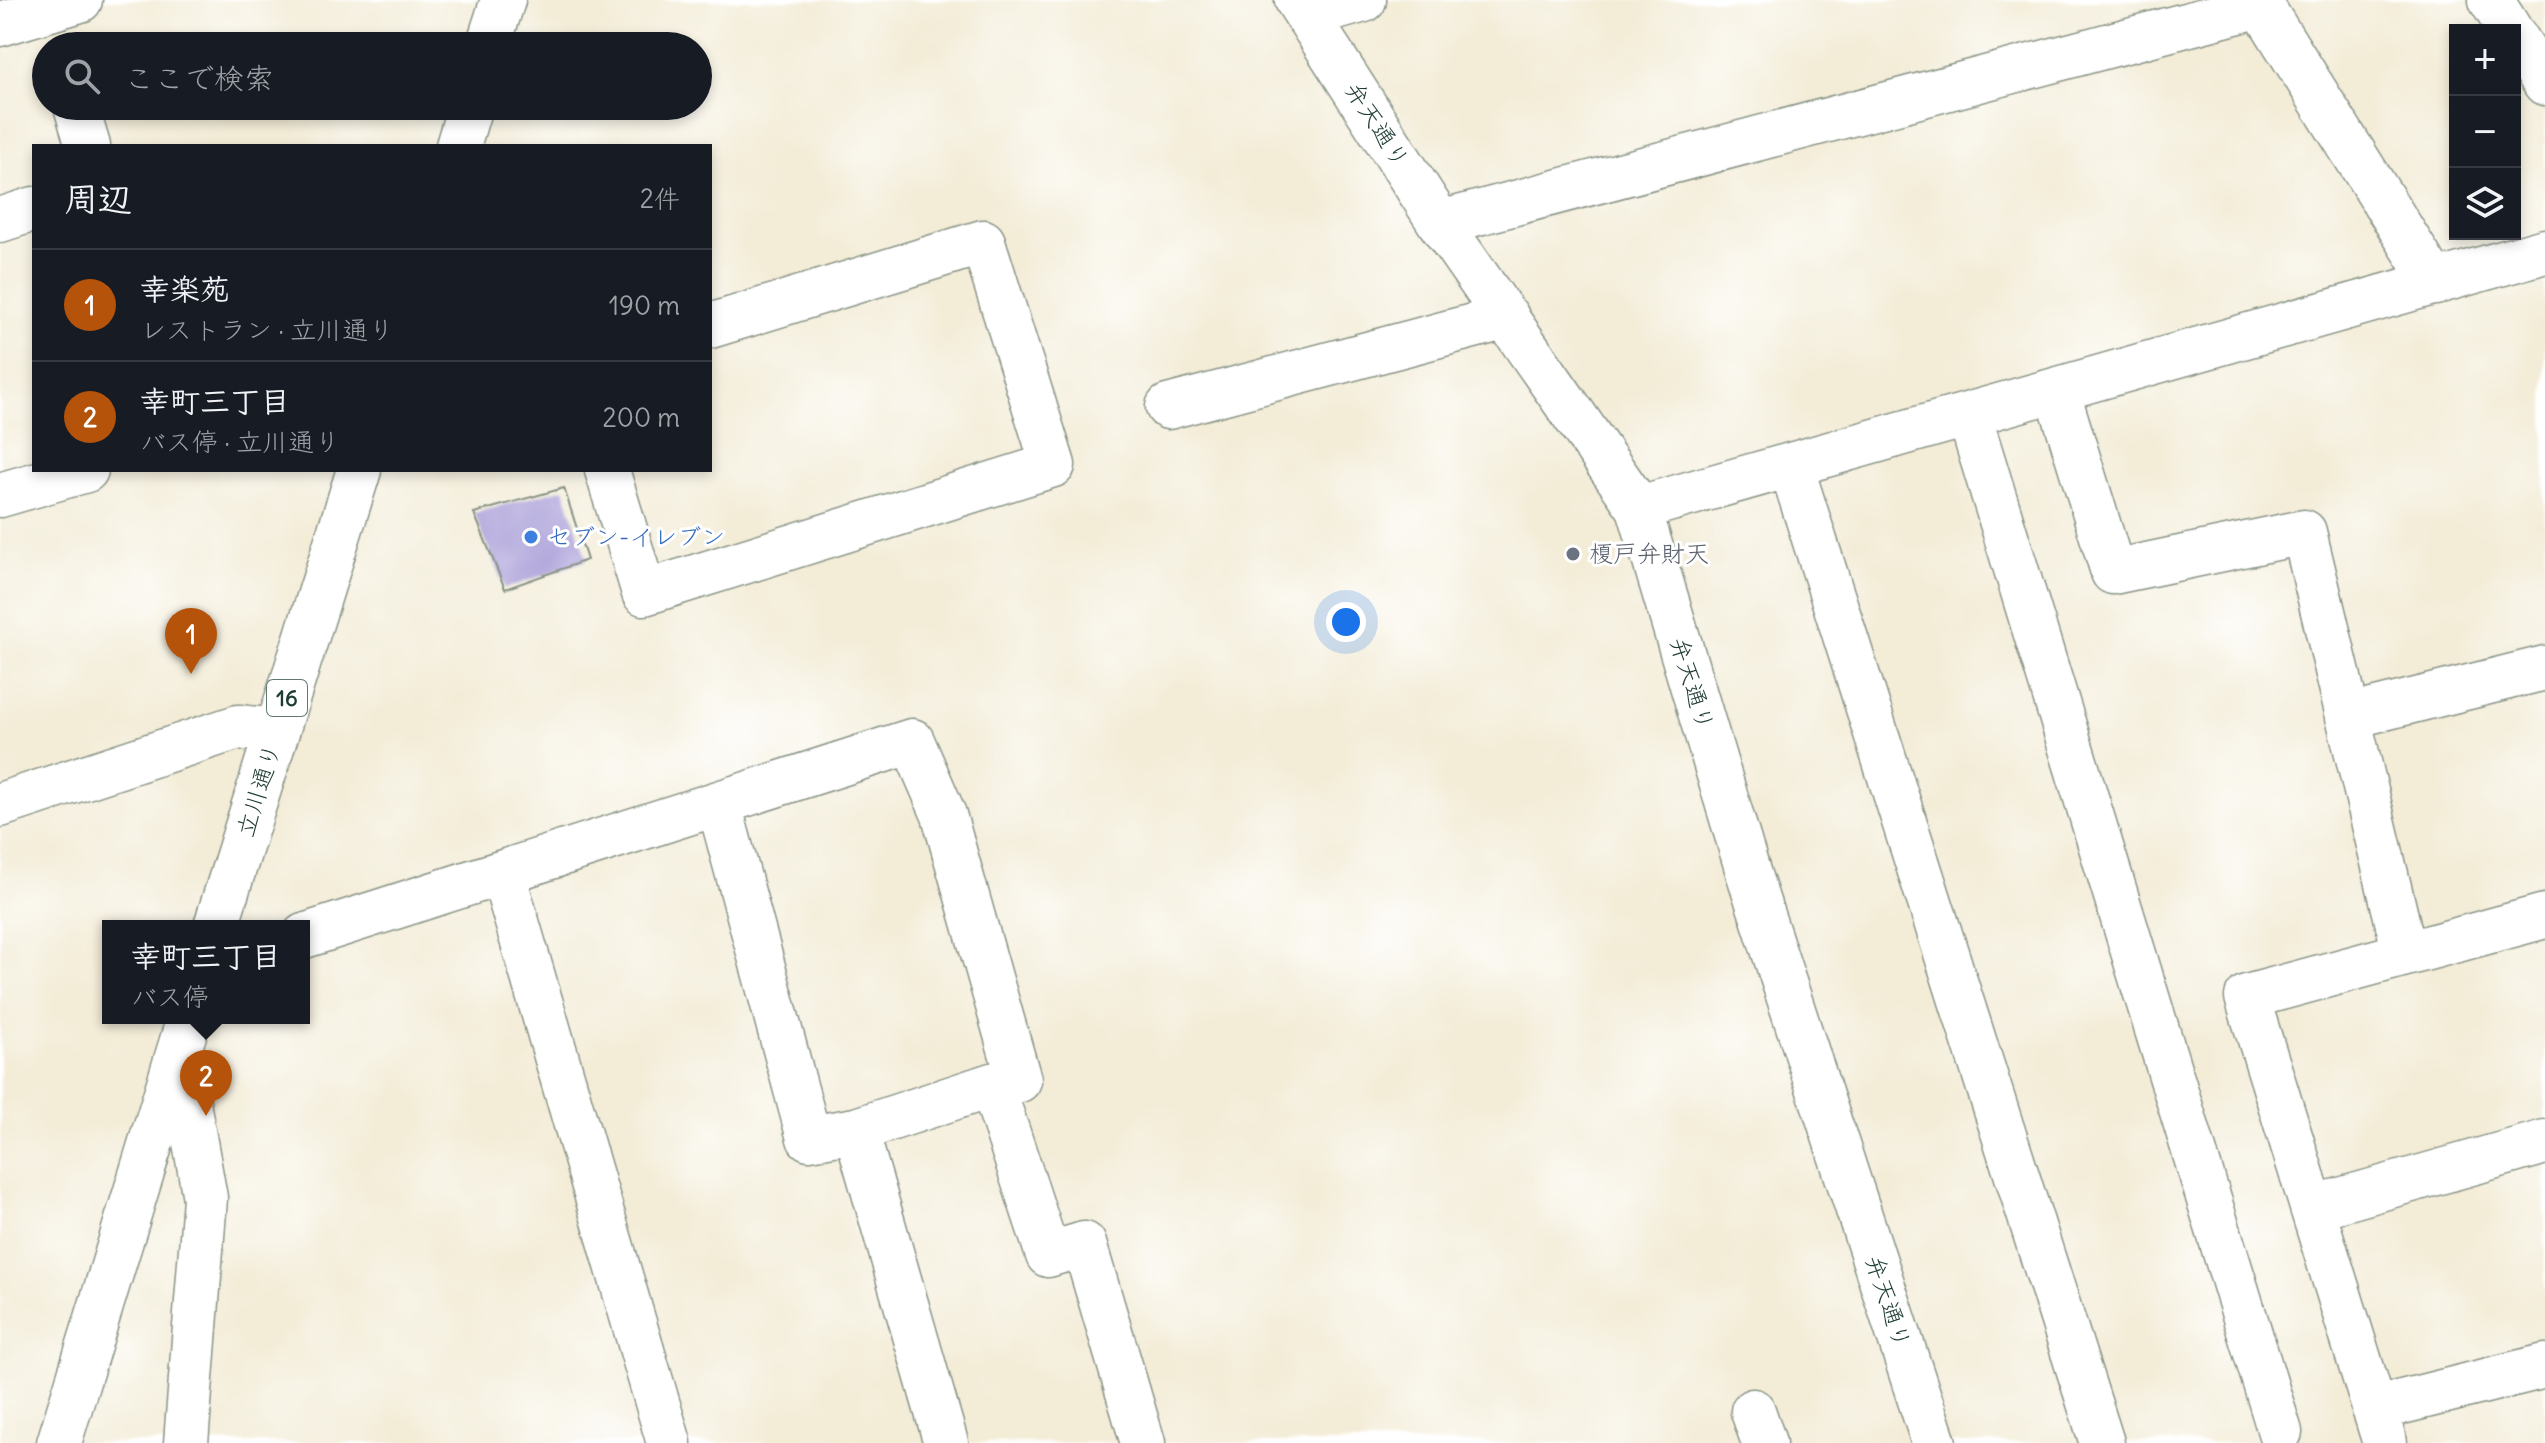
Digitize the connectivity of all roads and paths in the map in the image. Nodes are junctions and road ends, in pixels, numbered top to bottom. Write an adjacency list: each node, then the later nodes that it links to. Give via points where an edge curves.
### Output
1 (80, 0): 6 (street)
2 (503, 0): 8 (street)
3 (1364, 0): 5 (street)
4 (2491, 0): 7 (street)
5 (1302, 8): 17 (street, 弁天通り)
6 (30, 21)
7 (2506, 24)
8 (493, 32)
9 (2521, 46): 10 (street)
10 (2545, 83)
11 (80, 120): 13 (street)
12 (466, 120): 14 (street)
13 (87, 144)
14 (459, 144)
15 (32, 210): 16 (street)
16 (0, 220)
17 (1440, 223): 19 (street, via 2261,5); 20 (street, 弁天通り)
18 (2545, 251): 19 (street)
19 (2435, 283): 22 (street)
20 (1507, 317): 23 (street); 30 (street, 弁天通り)
21 (712, 325): 28 (street, via 983,242 1053,465 644,593)
22 (2057, 390): 24 (street); 32 (street, via 2113,572 2304,532)
23 (1168, 407)
24 (1969, 415): 25 (street); 48 (street)
25 (1791, 466): 30 (street); 55 (street)
26 (79, 472): 29 (street)
27 (358, 472): 33 (street, 立川通り / 16)
28 (608, 472)
29 (0, 495)
30 (1639, 508): 54 (street, 弁天通り, via 1749,875)
31 (2545, 668): 32 (street)
32 (2348, 717): 40 (street)
33 (277, 731): 35 (street, via 238,727); 38 (street, 立川通り / 16)
34 (719, 804): 36 (street); 42 (street, via 912,741 944,815 1019,1080); 43 (street, via 809,1138)
35 (0, 805)
36 (503, 874): 39 (street); 51 (street)
37 (2545, 916): 40 (street)
38 (218, 920)
39 (310, 934)
40 (2405, 954): 45 (street, via 2247,997)
41 (184, 1035): 49 (street); 50 (street, via 205,1198)
42 (992, 1085): 43 (street); 53 (street, via 1048,1255 1084,1244)
43 (856, 1130): 52 (street)
44 (2545, 1142): 45 (street)
45 (2312, 1208): 47 (street)
46 (2545, 1366): 47 (street)
47 (2379, 1426)
48 (2280, 1432)
49 (59, 1443)
50 (186, 1443)
51 (669, 1443)
52 (946, 1443)
53 (1143, 1443)
54 (1934, 1443)
55 (2102, 1443)

